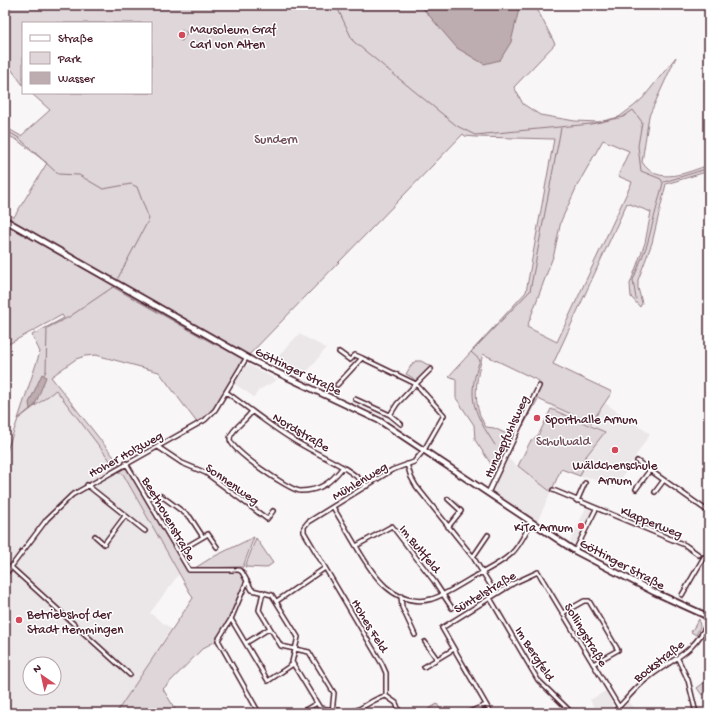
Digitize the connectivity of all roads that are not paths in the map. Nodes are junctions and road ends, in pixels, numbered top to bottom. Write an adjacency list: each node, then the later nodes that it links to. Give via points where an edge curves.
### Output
1 (5, 220): 3 (street, Göttinger Straße)
2 (339, 352): 5 (street)
3 (246, 357): 11 (street, Hoher Holzweg); 17 (street, Göttinger Straße, via 380,421)
4 (362, 358): 5 (street, via 355,355); 6 (street); 8 (street)
5 (350, 360): 6 (street)
6 (356, 365): 9 (street)
7 (431, 369): 8 (street)
8 (416, 384): 14 (street); 17 (street, Mühlenweg, via 444,415)
9 (337, 385)
10 (539, 386): 30 (street, Hundepfuhlsweg)
11 (226, 392): 13 (street, Nordstraße); 16 (street, Hoher Holzweg, via 205,420)
12 (355, 399): 14 (street)
13 (252, 411): 21 (street, Nordstraße, via 302,446); 21 (street, via 234,430 230,438 231,444 287,486 298,491 318,489 329,483)
14 (390, 415): 15 (street)
15 (401, 424)
16 (158, 447): 19 (street, Hoher Holzweg); 36 (street, Sonnenweg, via 182,463 206,473 267,519)
17 (424, 450): 20 (street, Mühlenweg, via 414,462); 30 (street, Göttinger Straße)
18 (637, 461): 22 (street)
19 (126, 463): 25 (street, Hoher Holzweg); 31 (street, Beethovenstraße)
20 (407, 464): 26 (street, Mühlenweg); 41 (street, via 410,477)
21 (343, 466): 26 (street, Nordstraße)
22 (650, 470): 23 (street); 28 (street)
23 (664, 480): 29 (street); 37 (street)
24 (585, 483): 33 (street)
25 (87, 485): 38 (street); 53 (street, Hoher Holzweg, via 56,508)
26 (367, 486): 34 (street, Mühlenweg)
27 (553, 490): 33 (street, Klapperweg)
28 (636, 490)
29 (655, 492)
30 (488, 494): 39 (street, Göttinger Straße)
31 (148, 499): 45 (street, via 155,495 162,496 190,517); 48 (street, Beethovenstraße)
32 (448, 499): 41 (street, via 461,511)
33 (577, 501): 35 (street, Klapperweg)
34 (333, 507): 40 (street, Mühlenweg); 46 (street)
35 (596, 509): 49 (street); 50 (street, Klapperweg, via 684,545)
36 (273, 511)
37 (709, 512)
38 (124, 516): 42 (street); 44 (street, via 104,544)
39 (531, 523): 49 (street, Göttinger Straße); 55 (street, via 511,554)
40 (304, 527): 54 (street, Hohes Feld, via 304,532)
41 (448, 527): 52 (street)
42 (145, 531)
43 (488, 535): 52 (street)
44 (95, 536)
45 (203, 537): 47 (street, via 208,534); 48 (street)
46 (356, 546): 60 (street, Im Bultfeld, via 392,526); 62 (street, via 373,575 386,588)
47 (217, 548)
48 (179, 551): 58 (street, Beethovenstraße, via 189,570 239,570)
49 (575, 551): 68 (street, Göttinger Straße)
50 (699, 555)
51 (709, 557): 63 (street, via 704,557)
52 (473, 558): 55 (street)
53 (11, 567): 57 (street, Hoher Holzweg); 81 (street)
54 (325, 568): 65 (street); 82 (street, Hohes Feld, via 382,664 386,673)
55 (482, 572): 60 (street); 61 (street)
56 (538, 572): 61 (street, Süntelstraße); 67 (street, Sollingstraße)
57 (5, 575)
58 (247, 581): 59 (street, Beethovenstraße, via 252,590); 69 (street)
59 (263, 592): 65 (street, Beethovenstraße, via 272,595); 70 (street, via 259,610)
60 (444, 594): 62 (street, via 420,600); 66 (street, Im Bultfeld)
61 (496, 594): 64 (street, Süntelstraße)
62 (400, 596): 71 (street)
63 (682, 596)
64 (490, 598): 75 (street, Süntelstraße, via 442,628); 93 (street, Im Bergfeld, via 538,680)
65 (277, 601): 74 (street, Beethovenstraße, via 298,637)
66 (452, 608)
67 (563, 613): 79 (street, Sollingstraße); 79 (street, via 584,601 589,601 618,650)
68 (709, 618): 77 (street, Bockstraße, via 698,640)
69 (231, 619): 73 (street); 88 (street, via 218,640 219,644)
70 (270, 628): 73 (street); 74 (street, via 281,646)
71 (414, 635)
72 (425, 642): 76 (street)
73 (246, 643): 78 (street, via 268,681)
74 (296, 649): 78 (street, Beethovenstraße); 86 (street, via 309,652 334,693)
75 (454, 649): 76 (street); 84 (street)
76 (437, 659): 80 (street)
77 (678, 659): 85 (street, Bockstraße, via 644,681); 95 (street, via 688,680)
78 (294, 664): 83 (street)
79 (593, 664): 85 (street, Sollingstraße)
80 (424, 667)
81 (130, 675)
82 (386, 696): 87 (street); 90 (street, via 396,703)
83 (317, 703): 86 (street, via 320,708); 89 (street)
84 (486, 706): 91 (street); 92 (street)
85 (619, 707): 94 (street, Bockstraße)
86 (333, 711): 87 (street)
87 (350, 712)
88 (259, 713)
89 (300, 713)
90 (400, 713)
91 (467, 713)
92 (491, 713)
93 (572, 713)
94 (613, 713)
95 (696, 713)

